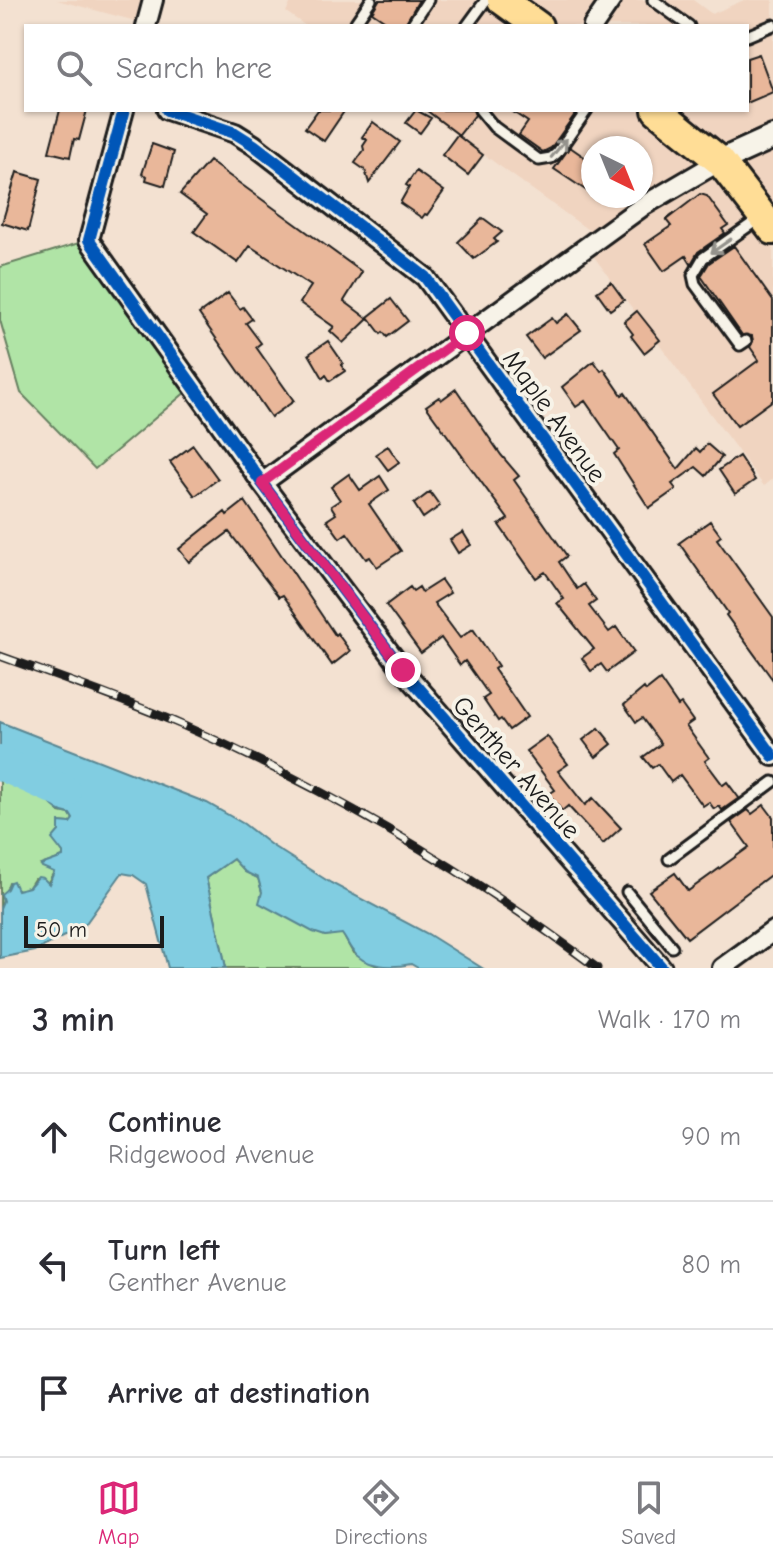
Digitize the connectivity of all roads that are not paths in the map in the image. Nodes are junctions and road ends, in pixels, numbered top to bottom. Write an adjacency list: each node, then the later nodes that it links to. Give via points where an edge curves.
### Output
1 (153, 0): 8 (street)
2 (371, 0): 9 (lane)
3 (428, 0): 10 (lane)
4 (486, 0): 11 (lane)
5 (502, 0): 12 (main road)
6 (611, 0): 13 (street)
7 (653, 0): 14 (lane)
8 (147, 24)
9 (359, 24)
10 (412, 24)
11 (468, 24)
12 (532, 24)
13 (594, 24)
14 (686, 24)
15 (773, 25): 16 (lane)
16 (749, 35)
17 (123, 112): 27 (street, Genther Avenue, via 89,240)
18 (173, 112): 25 (street, Maple Avenue, via 235,133 266,154 425,277)
19 (482, 112): 20 (lane, one-way to 20, via 539,160 557,153)
20 (586, 112)
21 (669, 114): 23 (main road)
22 (773, 137): 23 (street)
23 (720, 161): 24 (main road); 25 (street, via 643,206)
24 (768, 224): 26 (lane, one-way to 26, via 703,258 693,275 740,345)
25 (467, 333): 27 (street); 28 (street, Maple Avenue)
26 (746, 341)
27 (262, 483): 34 (street, Genther Avenue, via 403,670)
28 (773, 756)
29 (773, 782): 30 (lane)
30 (669, 859)
31 (627, 892): 32 (lane)
32 (656, 927): 34 (lane); 35 (lane)
33 (773, 931): 37 (street)
34 (639, 941): 36 (street, Genther Avenue)
35 (672, 947)
36 (662, 968)
37 (722, 968)

